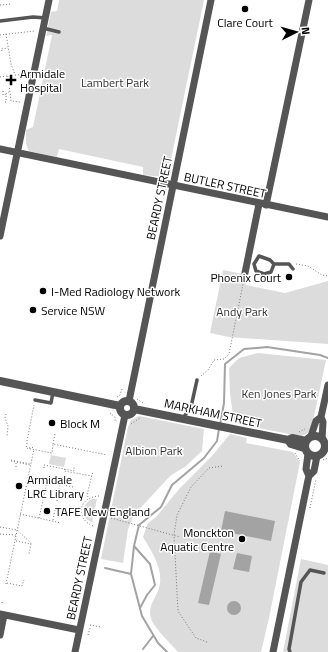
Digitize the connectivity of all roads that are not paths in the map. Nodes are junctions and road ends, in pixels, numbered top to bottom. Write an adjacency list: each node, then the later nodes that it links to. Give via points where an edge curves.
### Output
1 (49, 0): 4 (street)
2 (211, 0): 10 (street, BEARDY STREET)
3 (309, 0): 11 (street)
4 (46, 18): 5 (lane); 6 (street)
5 (0, 21)
6 (43, 28): 7 (lane); 9 (street)
7 (59, 32)
8 (0, 149): 9 (street, BUTLER STREET)
9 (17, 153): 10 (street, BUTLER STREET); 13 (street)
10 (173, 186): 11 (street, BUTLER STREET); 23 (street, BEARDY STREET)
11 (262, 204): 12 (street, BUTLER STREET); 14 (street)
12 (328, 218)
13 (0, 236)
14 (250, 263): 15 (lane, via 260,256); 15 (lane, via 256,271 264,274 271,272); 17 (street)
15 (274, 264): 16 (lane, via 289,264)
16 (292, 267)
17 (245, 273)
18 (197, 380): 28 (lane, via 191,407)
19 (0, 381): 21 (street)
20 (328, 385): 27 (street)
21 (53, 392): 22 (lane, via 51,403); 24 (street)
22 (35, 400)
23 (133, 400): 24 (street, via 123,401); 25 (street)
24 (120, 406): 26 (street, via 120,412)
25 (134, 409): 26 (street, via 131,414); 28 (street, MARKHAM STREET)
26 (125, 415): 35 (street, BEARDY STREET)
27 (321, 417): 29 (street); 30 (street, via 316,421)
28 (182, 419): 30 (street, MARKHAM STREET, via 288,440 291,444)
29 (325, 441): 30 (street, via 319,436); 31 (street)
30 (307, 445): 31 (street, via 312,456); 32 (street, via 306,469)
31 (322, 454): 32 (street)
32 (309, 476): 38 (street)
33 (324, 572): 39 (lane, via 310,570 301,582)
34 (2, 615): 35 (street); 36 (street)
35 (79, 630): 37 (street, BEARDY STREET)
36 (0, 635)
37 (75, 652)
38 (273, 652)
39 (290, 652)

